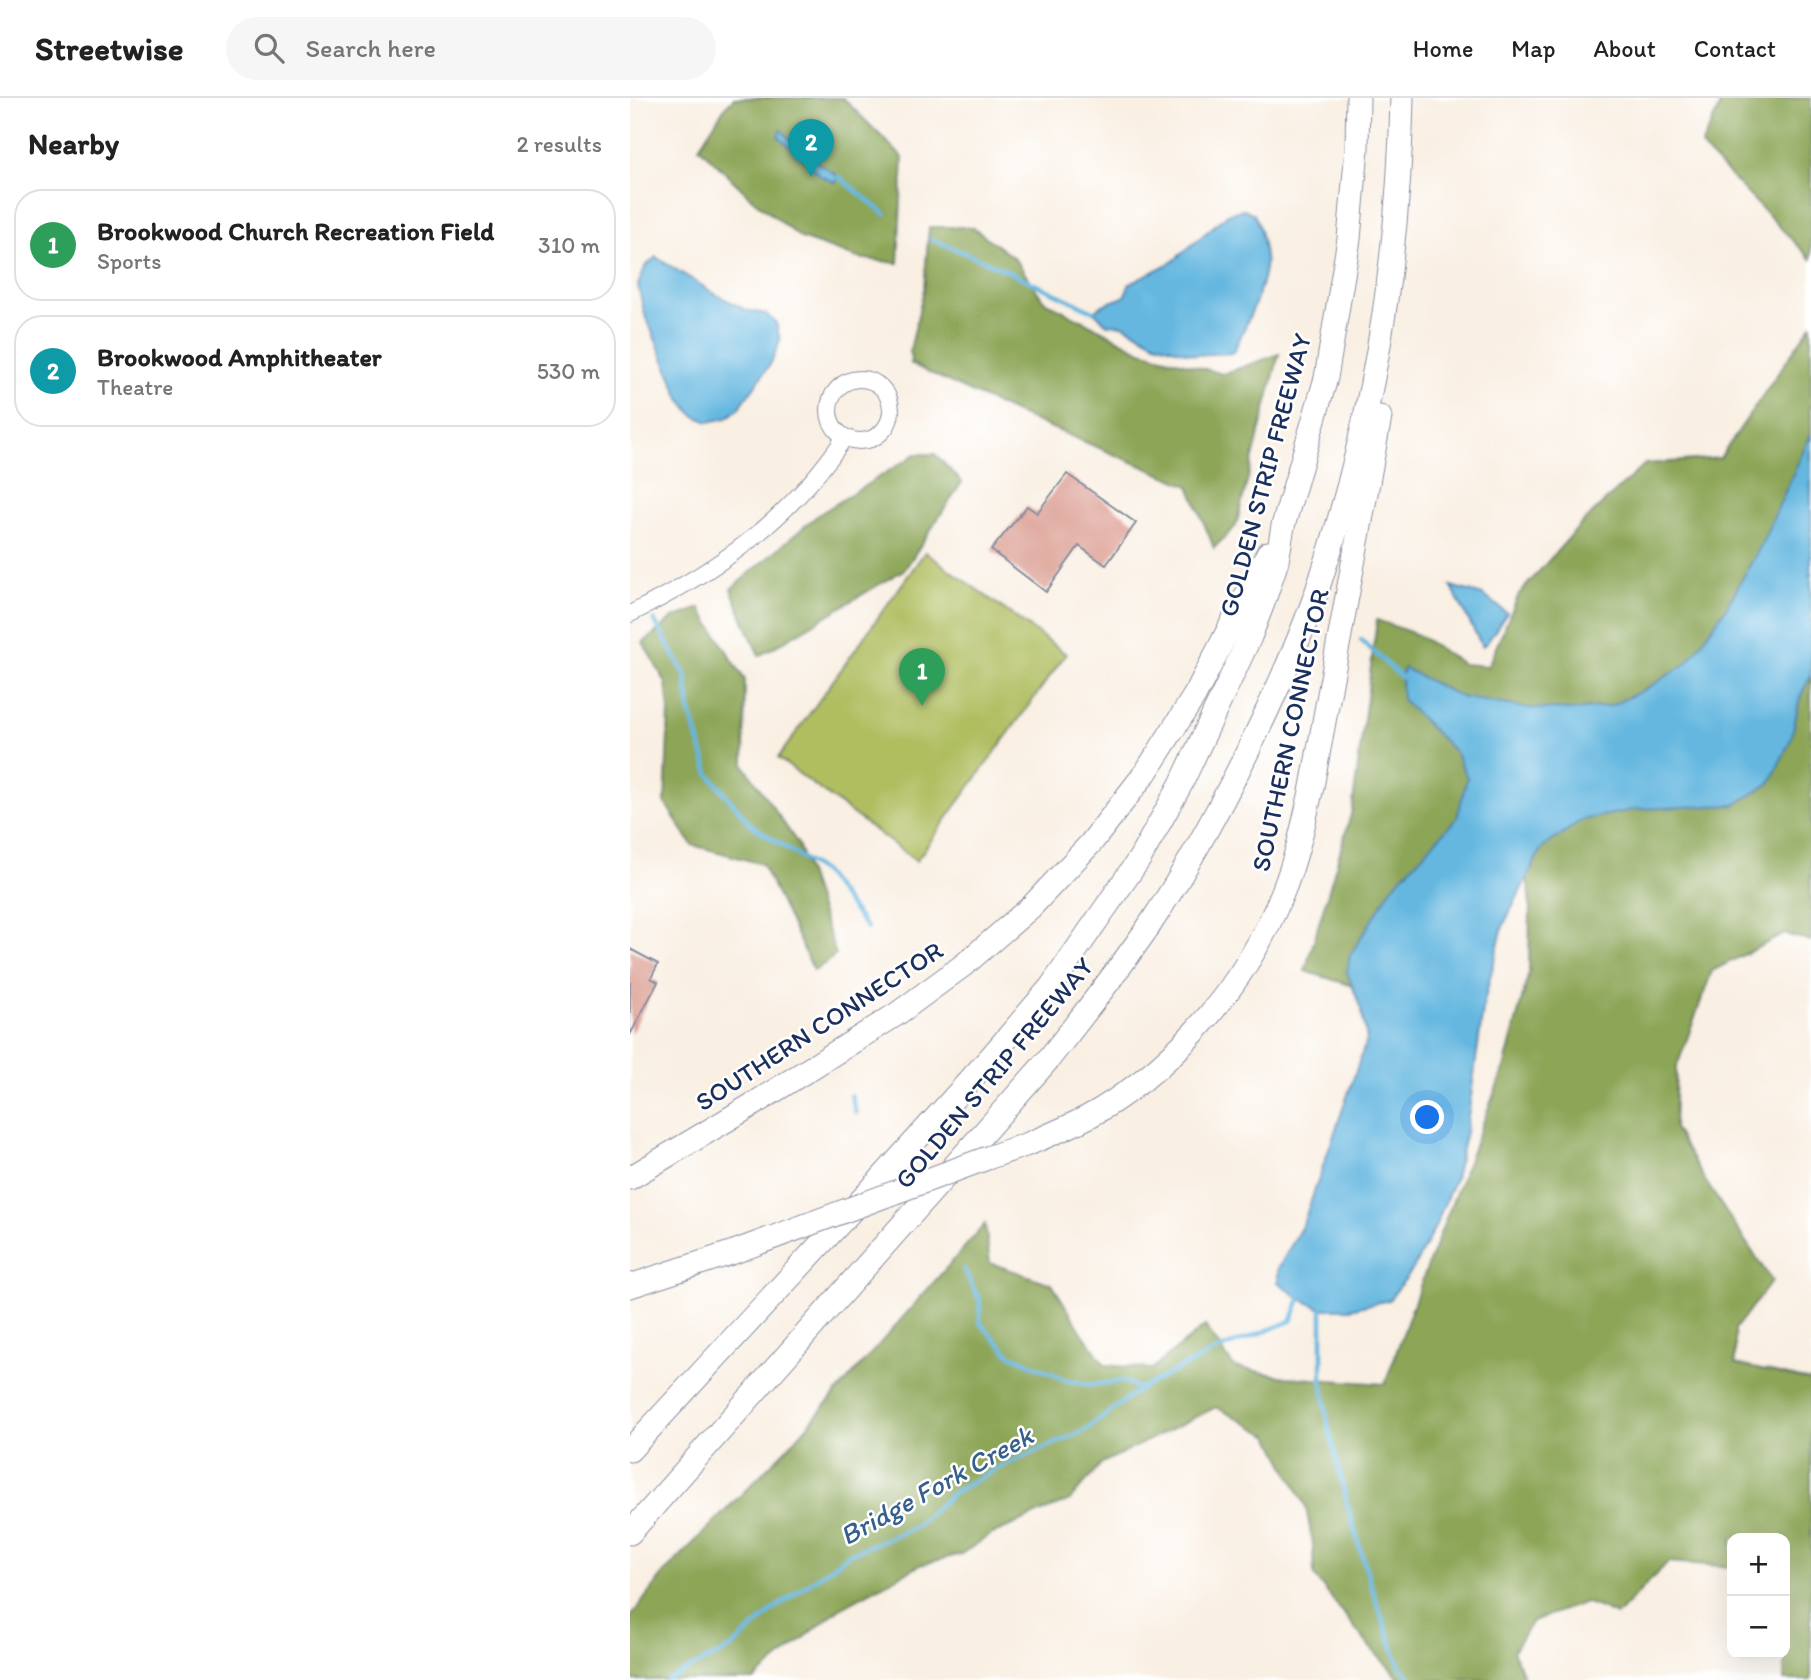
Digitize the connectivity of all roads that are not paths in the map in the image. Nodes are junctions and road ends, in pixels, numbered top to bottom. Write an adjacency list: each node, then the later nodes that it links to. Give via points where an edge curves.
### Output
1 (1358, 98): 5 (highway, GOLDEN STRIP FREEWAY, via 1349,239 1326,377)
2 (1402, 98): 3 (highway, GOLDEN STRIP FREEWAY)
3 (1397, 213): 8 (highway, SOUTHERN CONNECTOR, bridge, via 1399,300 1312,787 1283,894 1238,975 1215,1007 1153,1073 1083,1119 1028,1144); 10 (highway, GOLDEN STRIP FREEWAY, via 1370,400 1325,566 1279,684 1197,848 1149,925 1047,1061)
4 (845, 437): 6 (street, via 826,466 769,526 698,577)
5 (1283, 526): 7 (highway, SOUTHERN CONNECTOR, via 1195,695 1146,772 1091,843 1031,906 965,964 897,1014); 9 (highway, GOLDEN STRIP FREEWAY, via 1277,561 1251,637 1181,784 1140,858 1050,988)
6 (630, 614)
7 (630, 1178)
8 (630, 1286)
9 (630, 1450)
10 (630, 1533)

